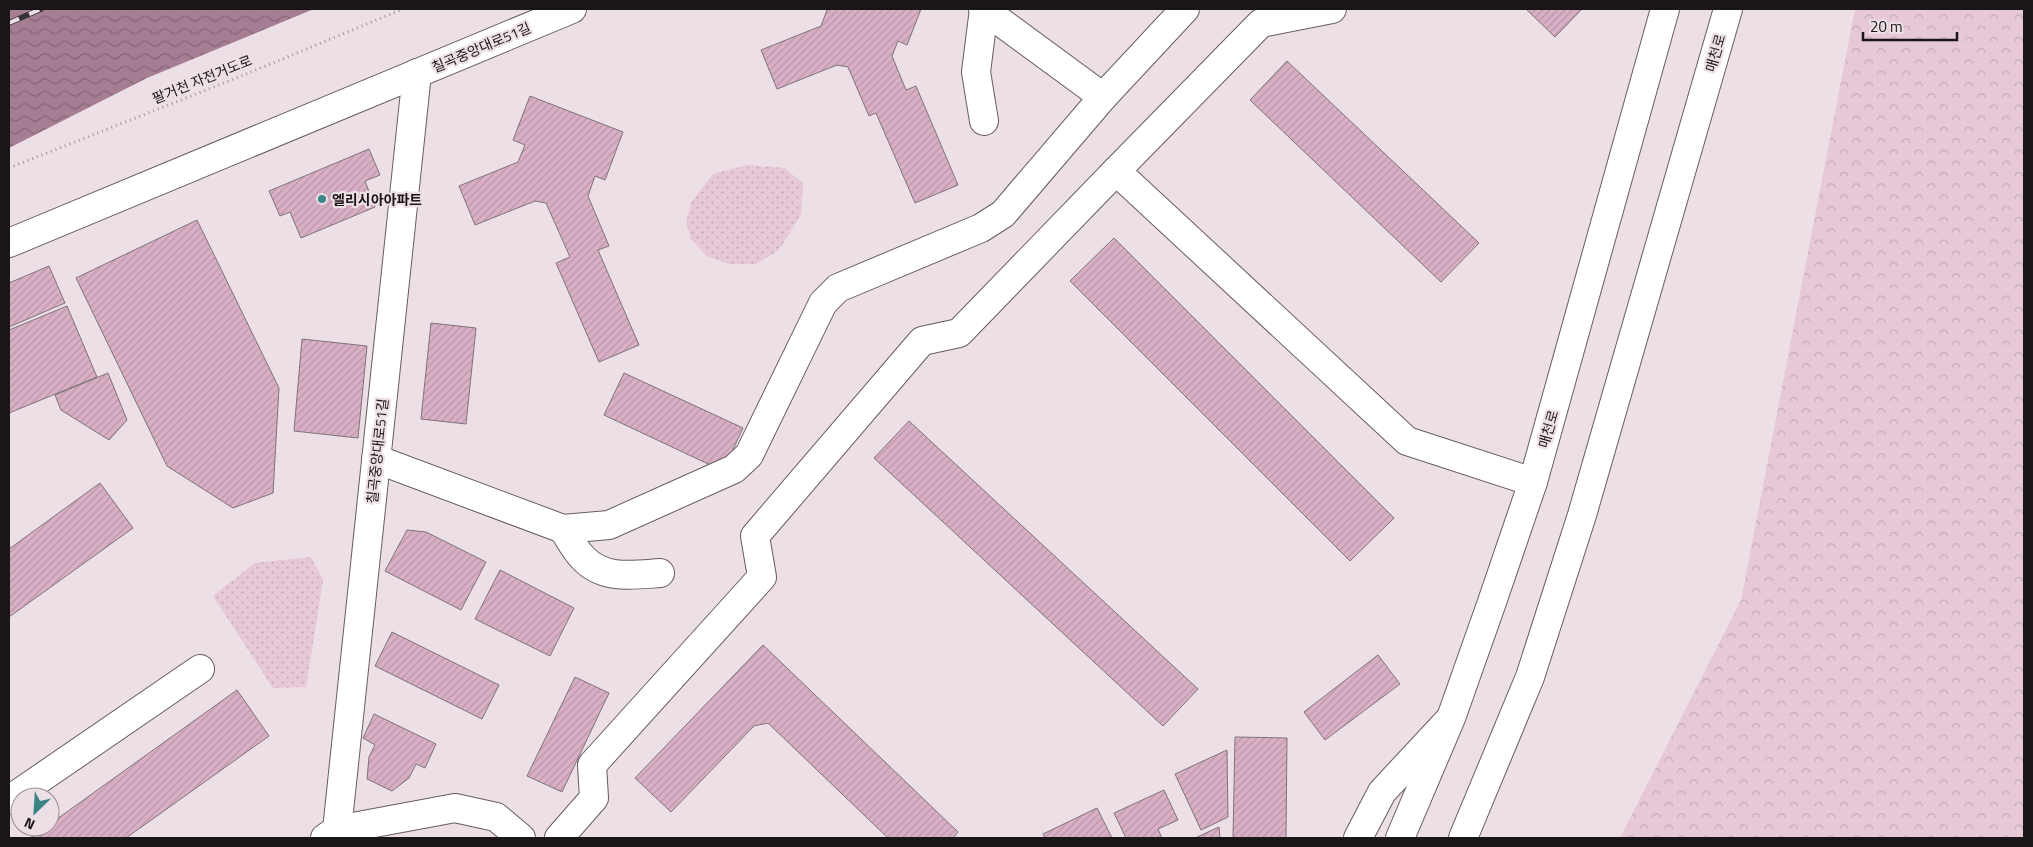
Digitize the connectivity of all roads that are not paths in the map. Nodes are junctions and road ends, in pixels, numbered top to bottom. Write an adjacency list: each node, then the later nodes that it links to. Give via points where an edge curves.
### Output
1 (572, 9): 7 (main road, 칠곡중앙대로51길)
2 (984, 9): 8 (main road); 9 (main road, via 976,72)
3 (1186, 9): 8 (main road)
4 (1332, 9): 10 (main road, via 1261,23)
5 (1665, 9): 13 (main road, 매천로)
6 (1728, 9): 24 (main road, 매천로, via 1582,515 1530,677)
7 (417, 73): 11 (main road, 칠곡중앙대로51길); 12 (main road, 칠곡중앙대로51길)
8 (1103, 97): 14 (main road, via 1003,214 982,228 838,288 823,303 749,455 734,469 609,525)
9 (984, 121)
10 (1116, 171): 13 (main road, via 1407,441); 21 (main road, via 959,333 922,341 756,536 762,577 592,765 594,798)
11 (9, 243)
12 (376, 459): 14 (main road); 19 (main road, 칠곡중앙대로51길)
13 (1532, 482): 17 (main road, 매천로)
14 (563, 529): 15 (main road, via 583,558 602,572 624,576)
15 (660, 573)
16 (200, 670): 18 (main road)
17 (1451, 718): 22 (main road, via 1382,792); 23 (main road, 매천로)
18 (9, 800)
19 (331, 834): 20 (main road, via 455,808 496,816)
20 (521, 838)
21 (559, 838)
22 (1358, 838)
23 (1400, 838)
24 (1463, 838)

